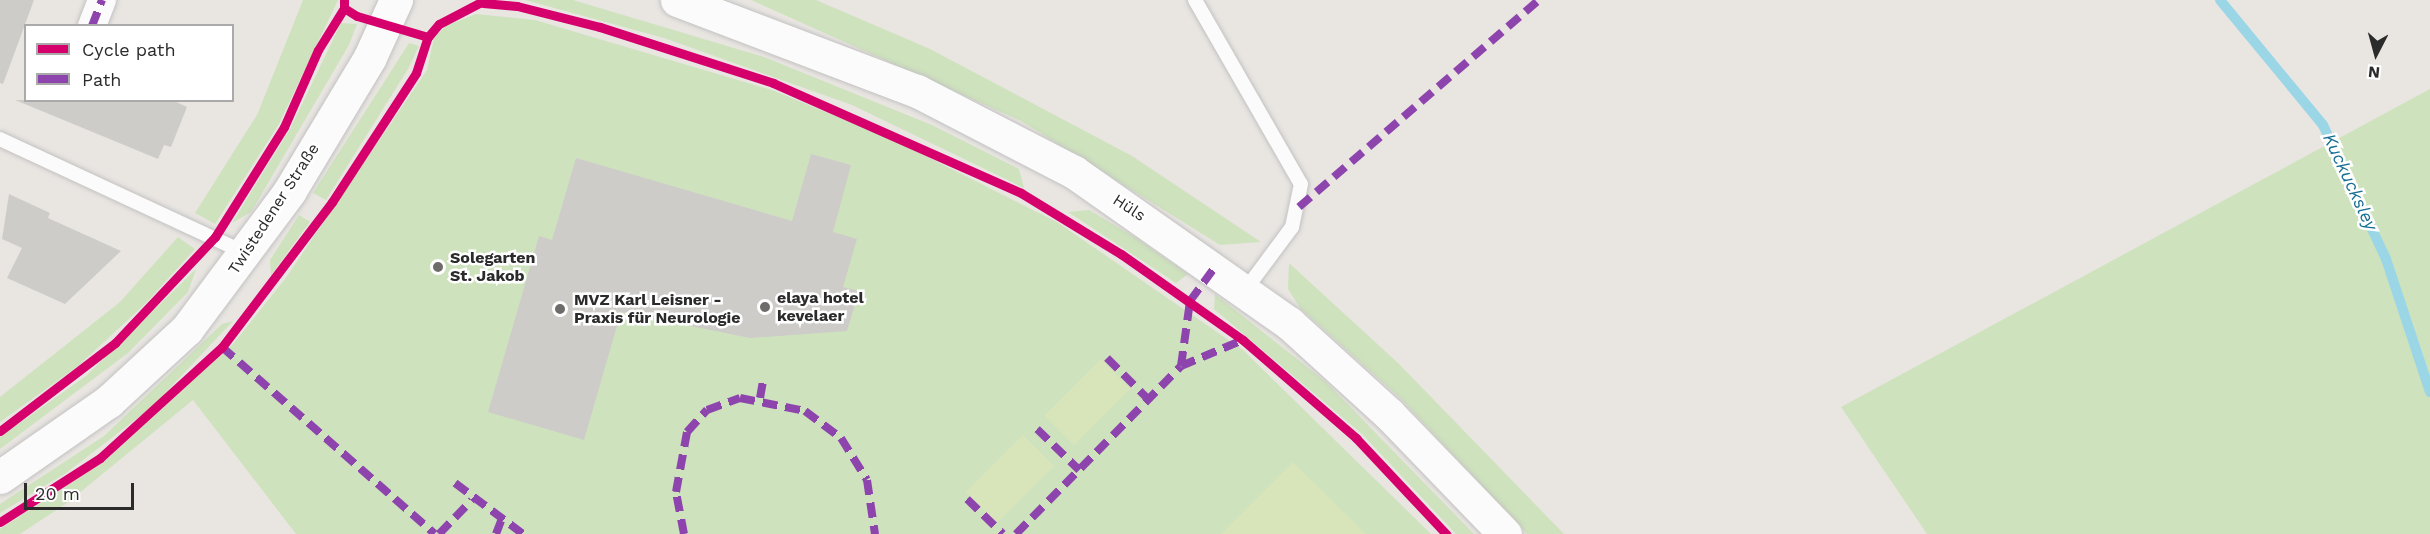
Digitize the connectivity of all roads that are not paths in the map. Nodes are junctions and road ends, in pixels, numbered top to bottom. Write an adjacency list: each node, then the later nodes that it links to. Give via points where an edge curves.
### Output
1 (102, 0): 5 (street)
2 (396, 0): 7 (street, Twistedener Straße, via 370,57)
3 (677, 0): 8 (street, Hüls, via 824,52 998,130 1074,172)
4 (1195, 0): 8 (lane, via 1300,184 1292,227)
5 (93, 24)
6 (0, 139): 7 (lane)
7 (248, 254): 9 (street, Twistedener Straße, via 149,367)
8 (1246, 289): 10 (street, Hüls, via 1337,364)
9 (0, 477)
10 (1505, 534)

